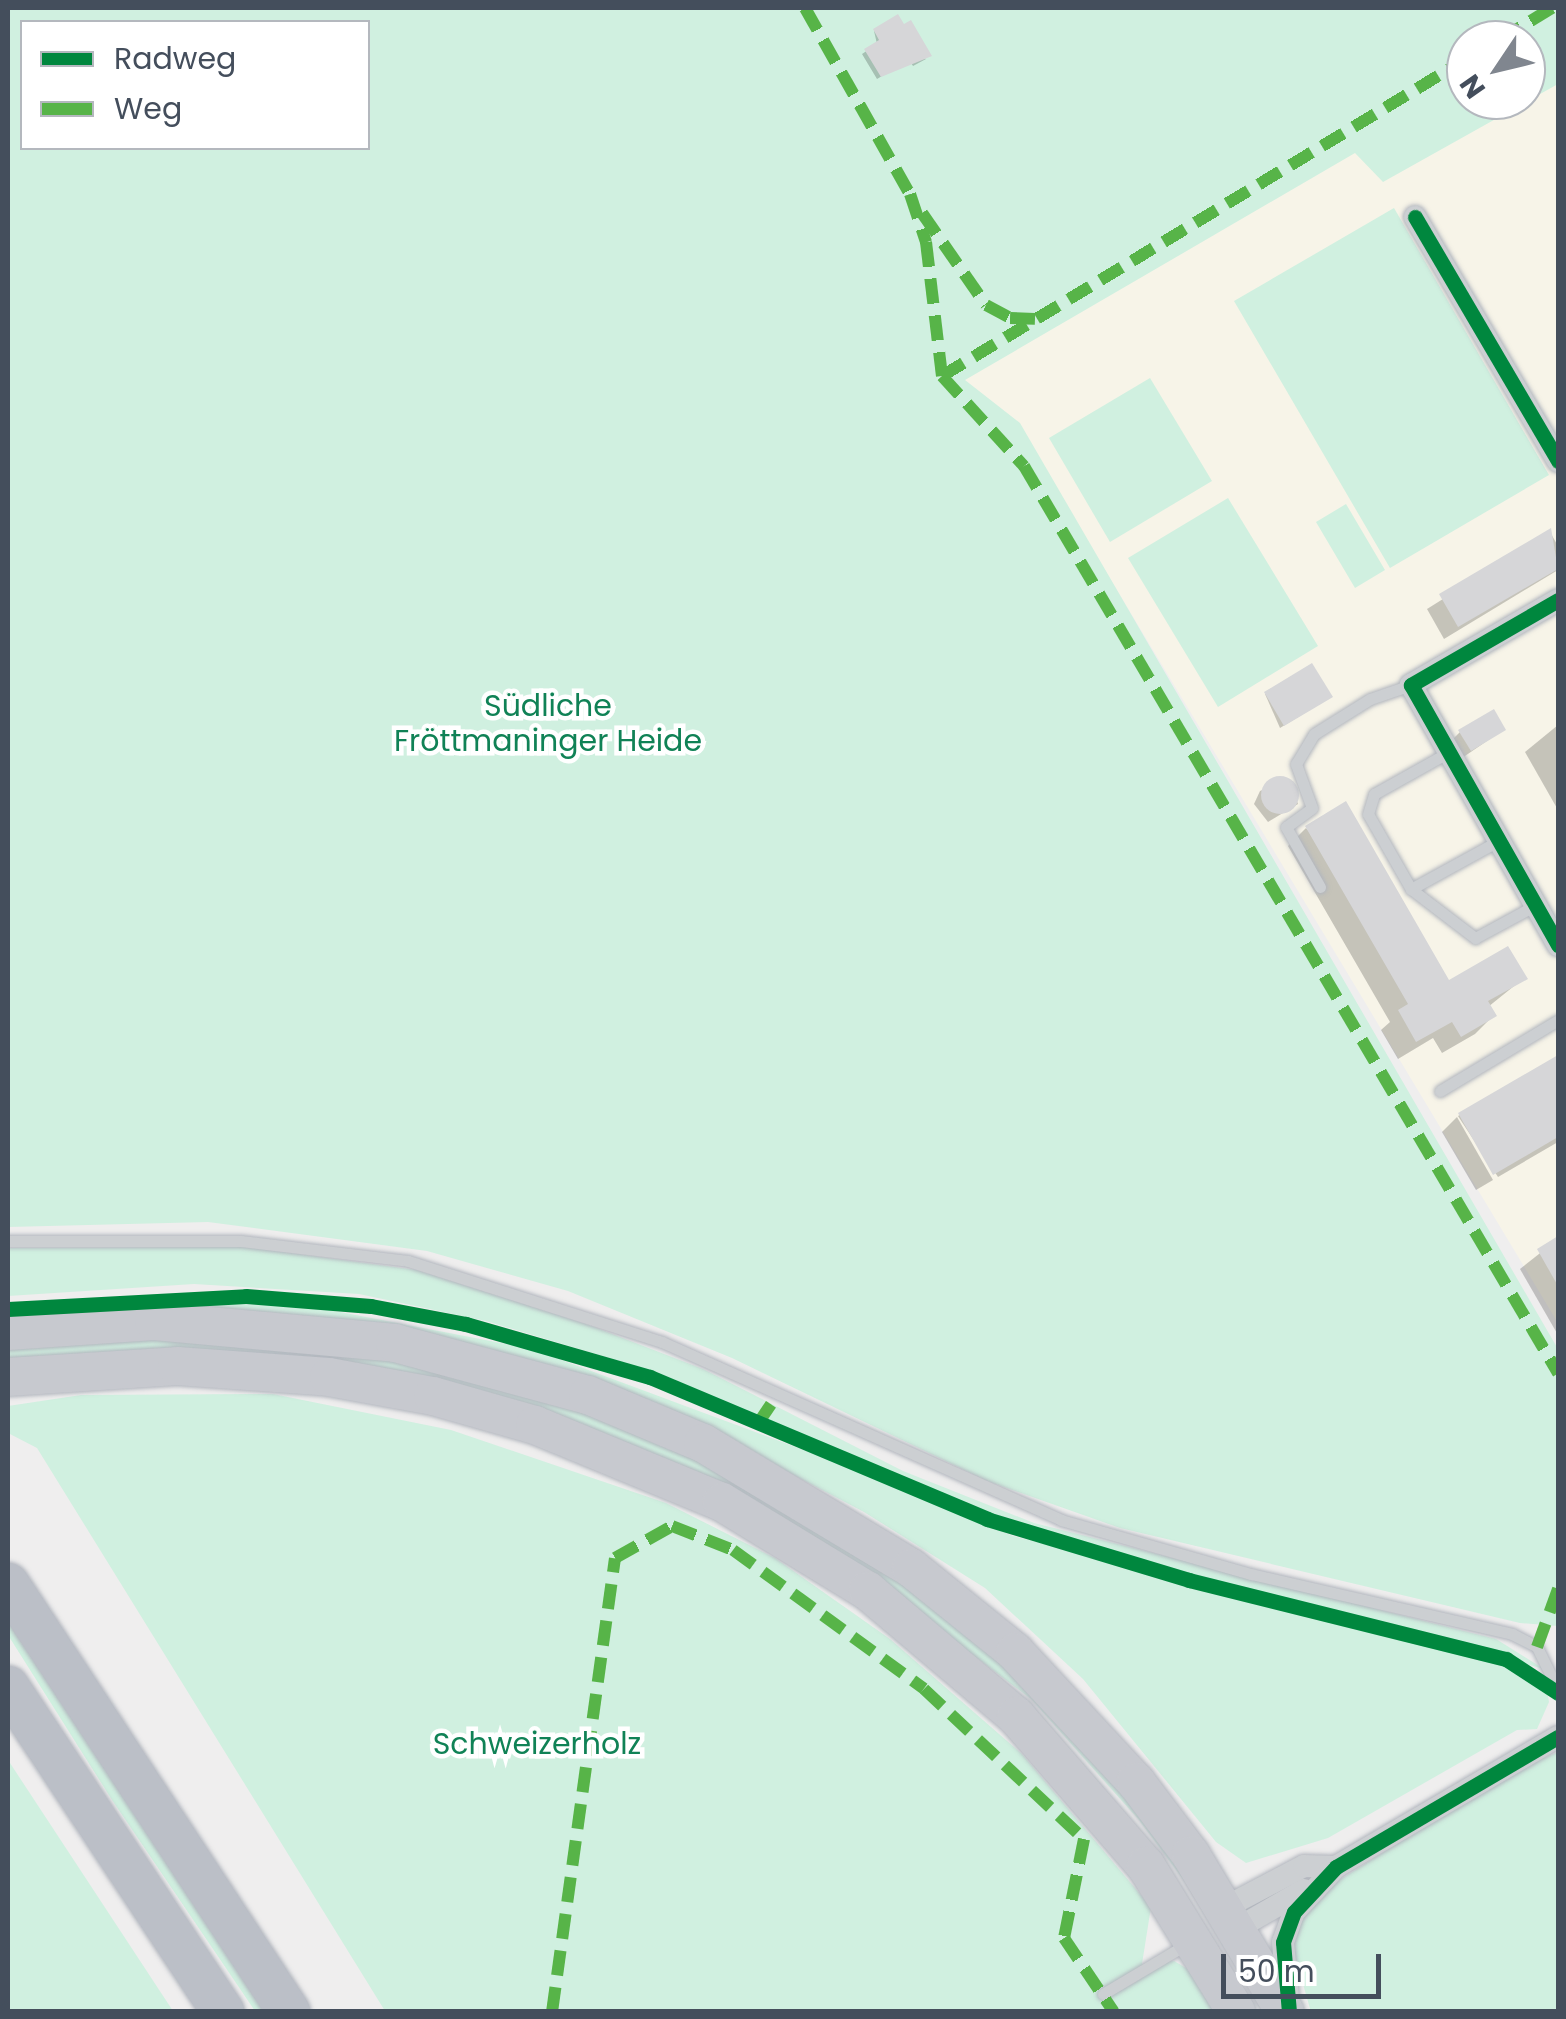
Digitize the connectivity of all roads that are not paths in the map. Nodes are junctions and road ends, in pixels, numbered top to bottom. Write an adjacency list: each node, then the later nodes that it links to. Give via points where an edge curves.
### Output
1 (1415, 217): 2 (street)
2 (1558, 461)
3 (1556, 609): 4 (street)
4 (1411, 685): 5 (street); 7 (lane, via 1370,698 1314,734 1296,764 1312,808 1286,827)
5 (1448, 752): 6 (street); 8 (lane, via 1374,794 1368,814)
6 (1500, 840): 8 (lane); 9 (street)
7 (1320, 887)
8 (1412, 889): 9 (lane, via 1475,938)
9 (1536, 905): 10 (street)
10 (1558, 945)
11 (1558, 1020): 12 (lane)
12 (1440, 1091)
13 (8, 1241): 17 (lane, via 241,1240 408,1261 662,1342 966,1484 1061,1520 1251,1574 1512,1634 1538,1647)
14 (8, 1331): 21 (main road, via 154,1321 395,1343 588,1395 704,1443 911,1568 1014,1652 1136,1782)
15 (8, 1377): 22 (main road, via 177,1366 329,1377 433,1396 535,1425 694,1489 868,1591 950,1656 1083,1786)
16 (8, 1584): 25 (highway)
17 (1556, 1686)
18 (8, 1687): 24 (highway)
19 (1558, 1736): 20 (street)
20 (1336, 1867): 21 (street); 27 (street, via 1294,1912 1283,1942)
21 (1232, 1917): 22 (main road); 27 (main road)
22 (1196, 1940): 23 (lane); 26 (main road)
23 (1104, 1994)
24 (223, 2012)
25 (290, 2012)
26 (1236, 2012)
27 (1287, 2012)

